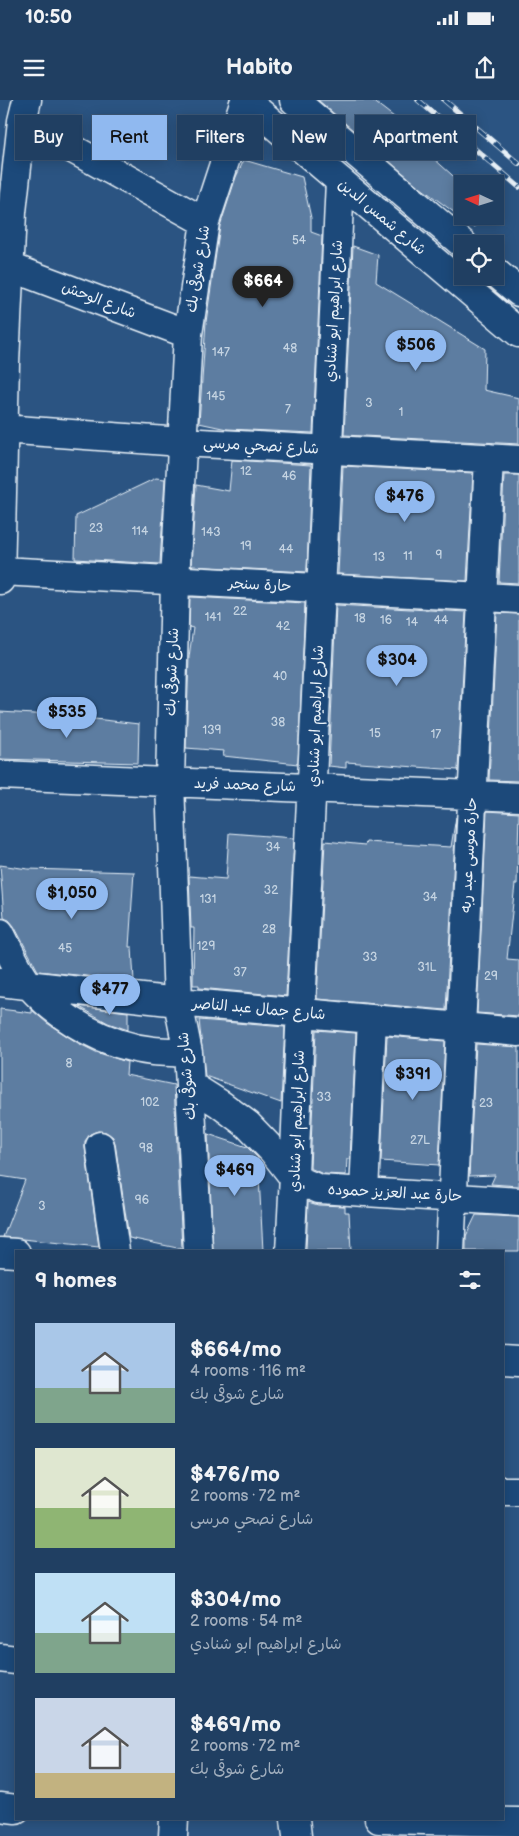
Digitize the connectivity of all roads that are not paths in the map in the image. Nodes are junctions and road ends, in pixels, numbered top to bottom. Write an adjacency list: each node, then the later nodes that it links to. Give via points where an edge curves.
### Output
1 (245, 100): 4 (street, شارع شمس الدين); 6 (street, شارع شوقى بك)
2 (294, 100): 7 (street)
3 (24, 111): 5 (street); 6 (street)
4 (340, 181): 11 (street, شارع شمس الدين); 16 (street, شارع ابراهيم ابو شنادي)
5 (6, 212): 8 (street)
6 (205, 222): 12 (street, شارع شوقى بك)
7 (454, 236)
8 (10, 267): 12 (street, شارع الوحش); 13 (street)
9 (504, 280): 10 (street)
10 (519, 292)
11 (519, 333)
12 (188, 334): 15 (street, شارع شوقى بك)
13 (3, 363): 14 (street)
14 (3, 429): 15 (street, شارع نصحي مرسى); 19 (street)
15 (181, 442): 16 (street, شارع نصحي مرسى); 22 (street, شارع شوقى بك)
16 (328, 450): 17 (street, شارع نصحي مرسى); 23 (street, شارع ابراهيم ابو شنادي)
17 (489, 458): 18 (street, شارع نصحي مرسى); 24 (street, حارة موسى عبد ربه)
18 (519, 460)
19 (1, 500): 20 (street)
20 (1, 570): 21 (street); 22 (street, حارة سنجر)
21 (0, 580)
22 (175, 581): 23 (street, حارة سنجر); 27 (street, شارع شوقى بك)
23 (322, 588): 24 (street, حارة سنجر); 28 (street, شارع ابراهيم ابو شنادي)
24 (482, 598): 25 (street, حارة سنجر); 29 (street, حارة موسى عبد ربه)
25 (519, 599)
26 (0, 775): 27 (street, شارع محمد فريد)
27 (170, 782): 28 (street, شارع محمد فريد); 34 (street, شارع شوقى بك)
28 (313, 788): 29 (street, شارع محمد فريد); 35 (street, شارع ابراهيم ابو شنادي)
29 (472, 795): 30 (street, شارع محمد فريد); 37 (street, حارة موسى عبد ربه)
30 (519, 797)
31 (0, 933): 33 (street)
32 (0, 982): 33 (street, شارع جمال عبد الناصر)
33 (28, 985): 34 (street, شارع جمال عبد الناصر); 39 (street, via 84,1028 117,1043 152,1051)
34 (178, 1002): 35 (street, شارع جمال عبد الناصر); 39 (street, شارع شوقى بك)
35 (301, 1013): 36 (street, شارع جمال عبد الناصر); 42 (street, شارع ابراهيم ابو شنادي)
36 (372, 1019): 37 (street, شارع جمال عبد الناصر); 43 (street)
37 (461, 1027): 38 (street, شارع جمال عبد الناصر); 44 (street, حارة موسى عبد ربه)
38 (519, 1032)
39 (188, 1053): 40 (street, شارع شوقى بك)
40 (190, 1085): 42 (street, حارة عبد العزيز حموده, via 248,1126); 47 (street, شارع شوقى بك)
41 (100, 1146): 46 (street)
42 (295, 1179): 43 (street, حارة عبد العزيز حموده, via 319,1189); 48 (street, شارع ابراهيم ابو شنادي)
43 (364, 1192): 44 (street, حارة عبد العزيز حموده)
44 (452, 1197): 45 (street, حارة عبد العزيز حموده); 49 (street, حارة موسى عبد ربه)
45 (519, 1202)
46 (115, 1250)
47 (198, 1250)
48 (290, 1250)
49 (450, 1250)
50 (0, 1252): 51 (street)
51 (15, 1253)
52 (504, 1360): 53 (street)
53 (519, 1361)
54 (504, 1491): 55 (street)
55 (519, 1492)
56 (0, 1658): 57 (street)
57 (15, 1660)
58 (0, 1807): 59 (street)
59 (15, 1809)
60 (174, 1820): 65 (street)
61 (295, 1820): 66 (street)
62 (386, 1820): 64 (street)
63 (519, 1822): 64 (street)
64 (423, 1825)
65 (173, 1836)
66 (297, 1836)

